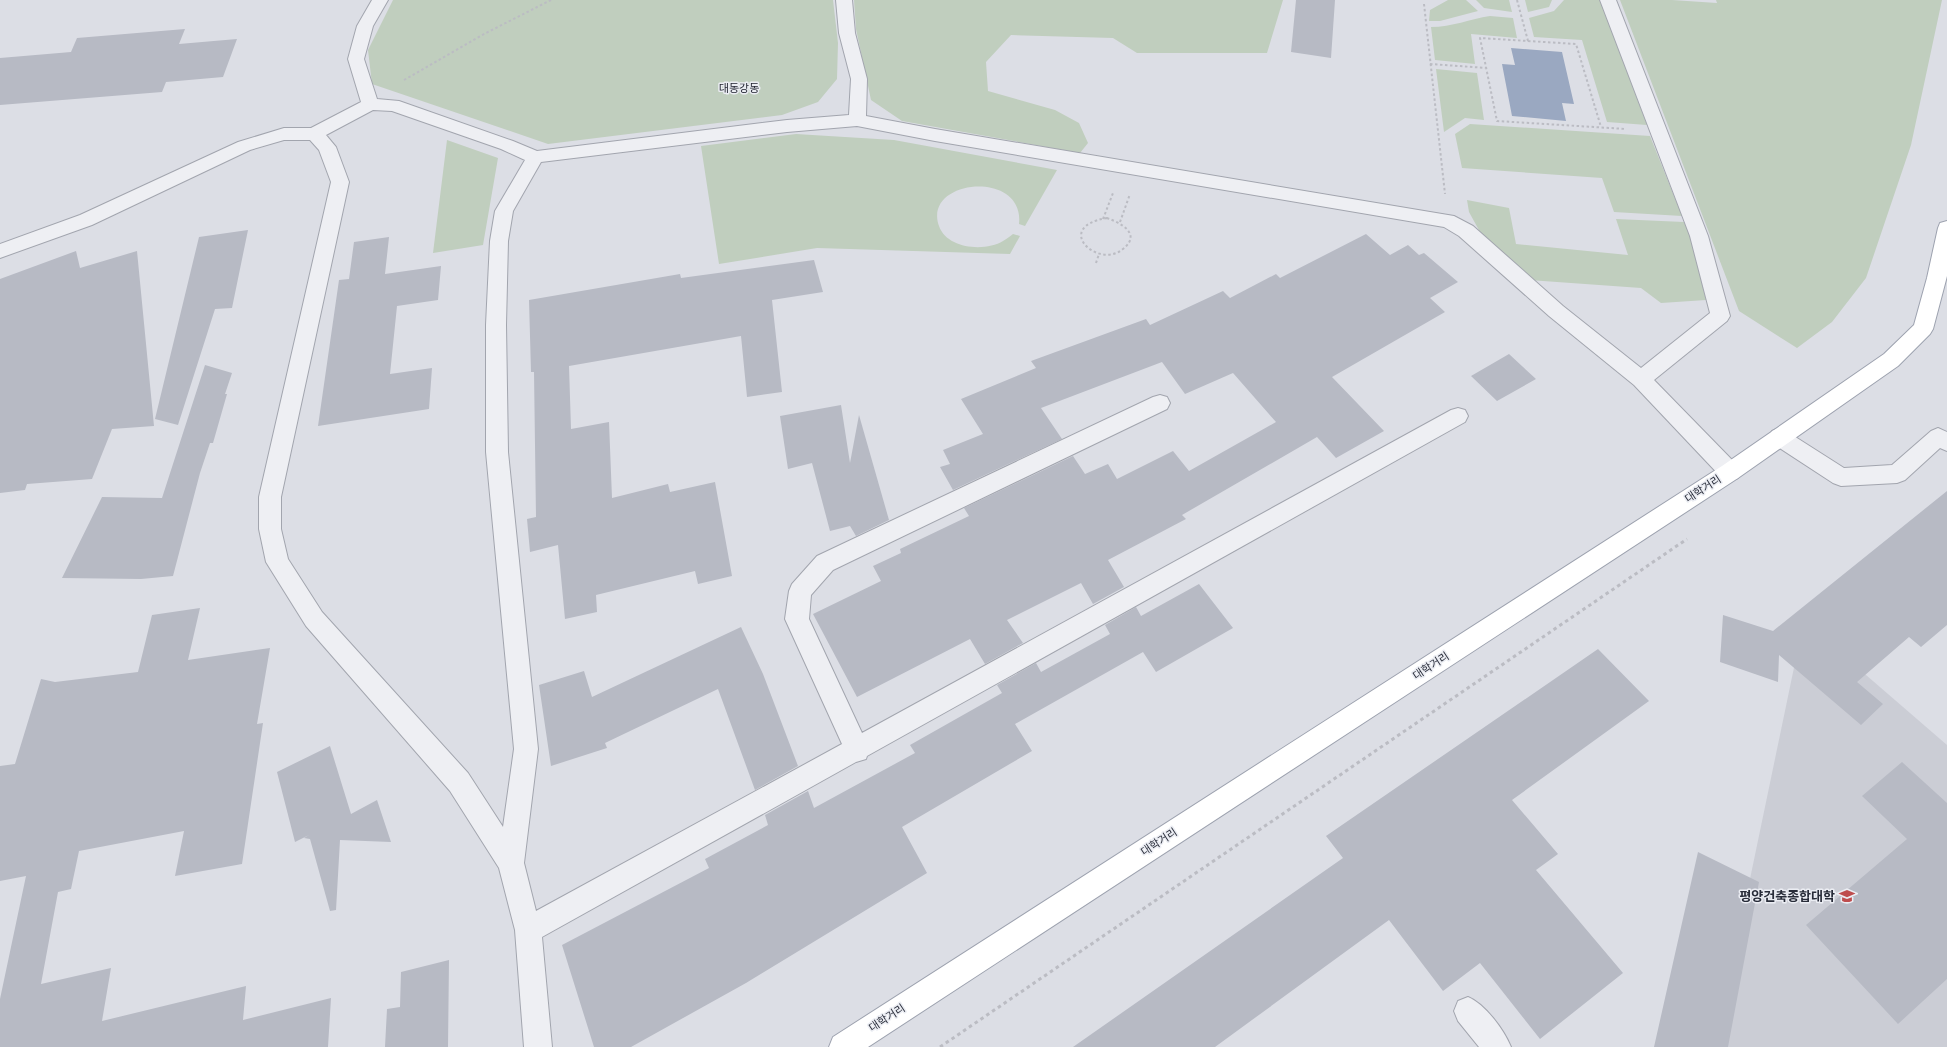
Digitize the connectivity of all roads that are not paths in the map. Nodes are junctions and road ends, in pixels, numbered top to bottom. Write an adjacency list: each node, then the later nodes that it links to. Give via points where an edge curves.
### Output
1 (380, 0): 4 (street, via 365,26 356,59)
2 (844, 0): 5 (street, via 847,33 859,79)
3 (1608, 0): 10 (street, via 1699,236 1720,316)
4 (370, 104): 6 (street); 7 (street, via 393,105)
5 (857, 120): 7 (street, via 787,126); 10 (street, via 1448,221 1466,231 1556,311)
6 (314, 134): 9 (street, via 284,134 244,146 86,220); 17 (street, via 327,147 340,182 270,497 270,529 277,562 314,619 459,782)
7 (535, 157): 17 (street, via 504,211 499,241 496,325 497,452 526,750)
8 (1947, 228): 14 (main road, 대학거리, via 1923,329 1891,360)
9 (0, 251)
10 (1641, 379): 15 (street)
11 (1160, 403): 16 (street, via 825,563 800,591 797,620)
12 (1458, 416): 16 (street)
13 (1944, 435): 14 (street, via 1897,474 1841,477)
14 (1780, 437): 15 (main road, 대학거리)
15 (1730, 472): 21 (main road, 대학거리)
16 (857, 750): 18 (street)
17 (511, 863): 18 (street)
18 (528, 930): 20 (street)
19 (1468, 1011): 22 (street)
20 (538, 1047)
21 (843, 1047)
22 (1497, 1047)

